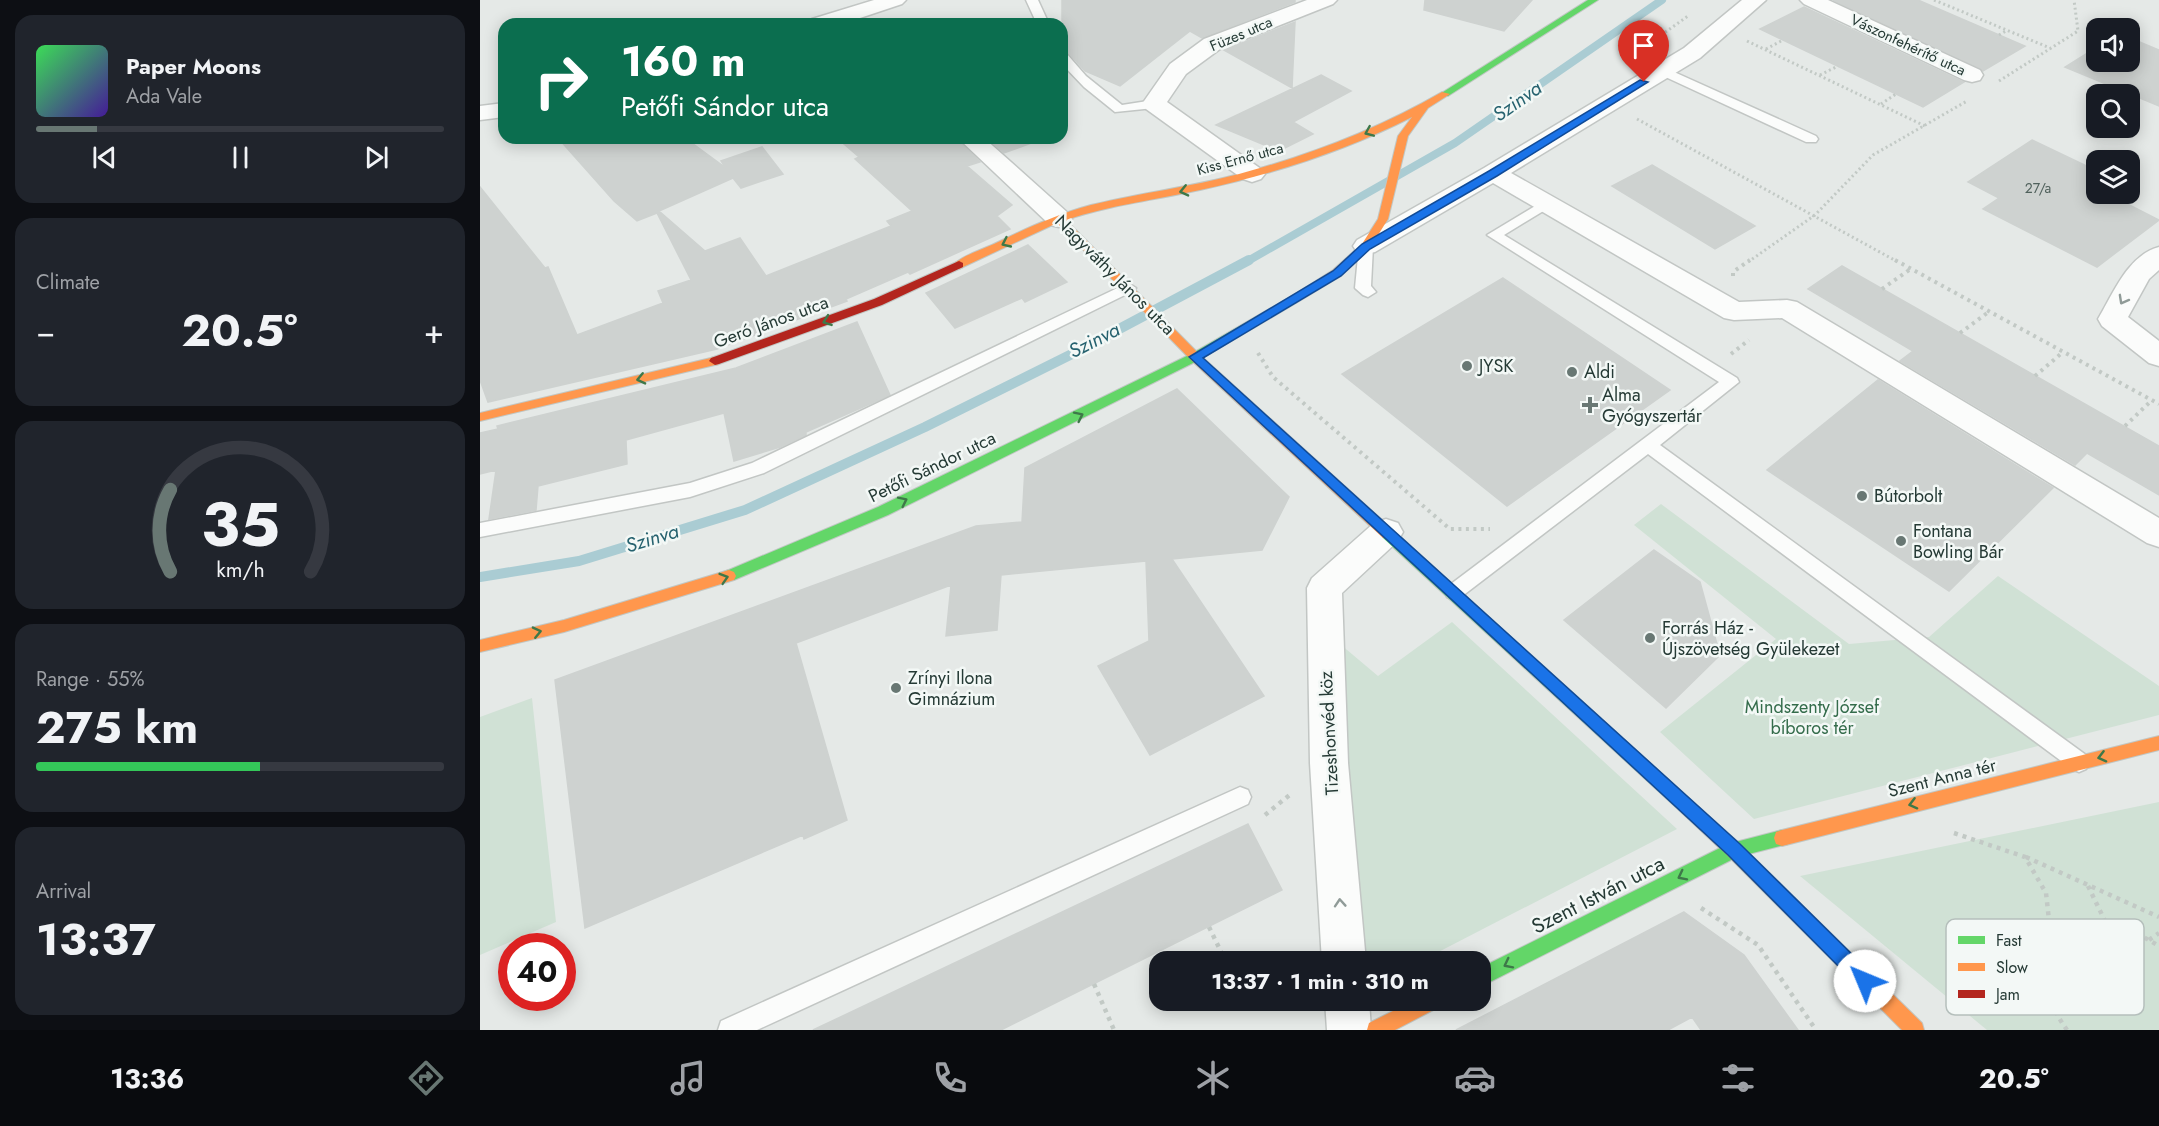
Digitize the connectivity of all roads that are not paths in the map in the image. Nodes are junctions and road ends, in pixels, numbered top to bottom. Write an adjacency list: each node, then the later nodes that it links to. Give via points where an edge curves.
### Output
1 (818, 0): 8 (street)
2 (895, 0): 9 (street)
3 (1032, 0): 10 (lane)
4 (1326, 0): 14 (street, Füzes utca, via 1212,44 1178,69)
5 (1594, 0): 15 (street, Kiss Ernő utca)
6 (1755, 0): 12 (street, via 1692,53)
7 (1811, 0): 13 (street, Vászonfehérítő utca)
8 (831, 18)
9 (845, 18)
10 (1040, 18)
11 (1068, 64): 14 (lane, via 1120,109)
12 (1662, 71): 18 (lane); 20 (street)
13 (1972, 75)
14 (1154, 104): 21 (street)
15 (1423, 108): 21 (street, Kiss Ernő utca, one-way to 21, via 1316,155); 24 (street, Kiss Ernő utca, via 1403,136)
16 (498, 111): 17 (street)
17 (480, 113)
18 (1811, 139)
19 (977, 144): 23 (street, Nagyváthy János utca)
20 (1493, 173): 22 (street); 25 (street)
21 (1252, 174): 23 (street, Kiss Ernő utca, one-way to 23, via 1092,208)
22 (1545, 204): 32 (lane, via 1494,235 1731,382); 35 (street, via 1734,311 1787,309)
23 (1059, 219): 28 (street, Nagyváthy János utca); 31 (street, Geró János utca, one-way to 31, via 878,302 725,359)
24 (1383, 219): 25 (street, Petőfi Sándor utca)
25 (1366, 246): 27 (lane, via 1362,288); 30 (street, Petőfi Sándor utca, via 1337,273)
26 (2159, 255): 29 (street, one-way to 29, via 2138,274 2112,319)
27 (1368, 292)
28 (1133, 293): 30 (street, Nagyváthy János utca); 33 (lane, via 758,468 690,490)
29 (2159, 356)
30 (1195, 357): 34 (street, Nagyváthy János utca); 37 (street, Petőfi Sándor utca, one-way to 30, via 564,626 733,575 883,511)
31 (480, 417)
32 (1649, 446): 36 (lane); 39 (lane)
33 (480, 530)
34 (1386, 532): 36 (street, Nagyváthy János utca); 42 (street, Tizeshonvéd köz, one-way to 34, via 1329,763 1324,588)
35 (2159, 534)
36 (1454, 592): 41 (street, Nagyváthy János utca)
37 (480, 646)
38 (2159, 743): 39 (street, Szent Anna tér, one-way to 39)
39 (2079, 762): 41 (street, Szent Anna tér, one-way to 41)
40 (1240, 797): 46 (lane)
41 (1734, 850): 43 (street, Szent István utca, one-way to 43); 49 (street, Nagyváthy János utca)
42 (1343, 951)
43 (1491, 972)
44 (1348, 1011): 47 (street)
45 (1413, 1011): 48 (street)
46 (730, 1030)
47 (1349, 1030)
48 (1376, 1030)
49 (1914, 1030)

